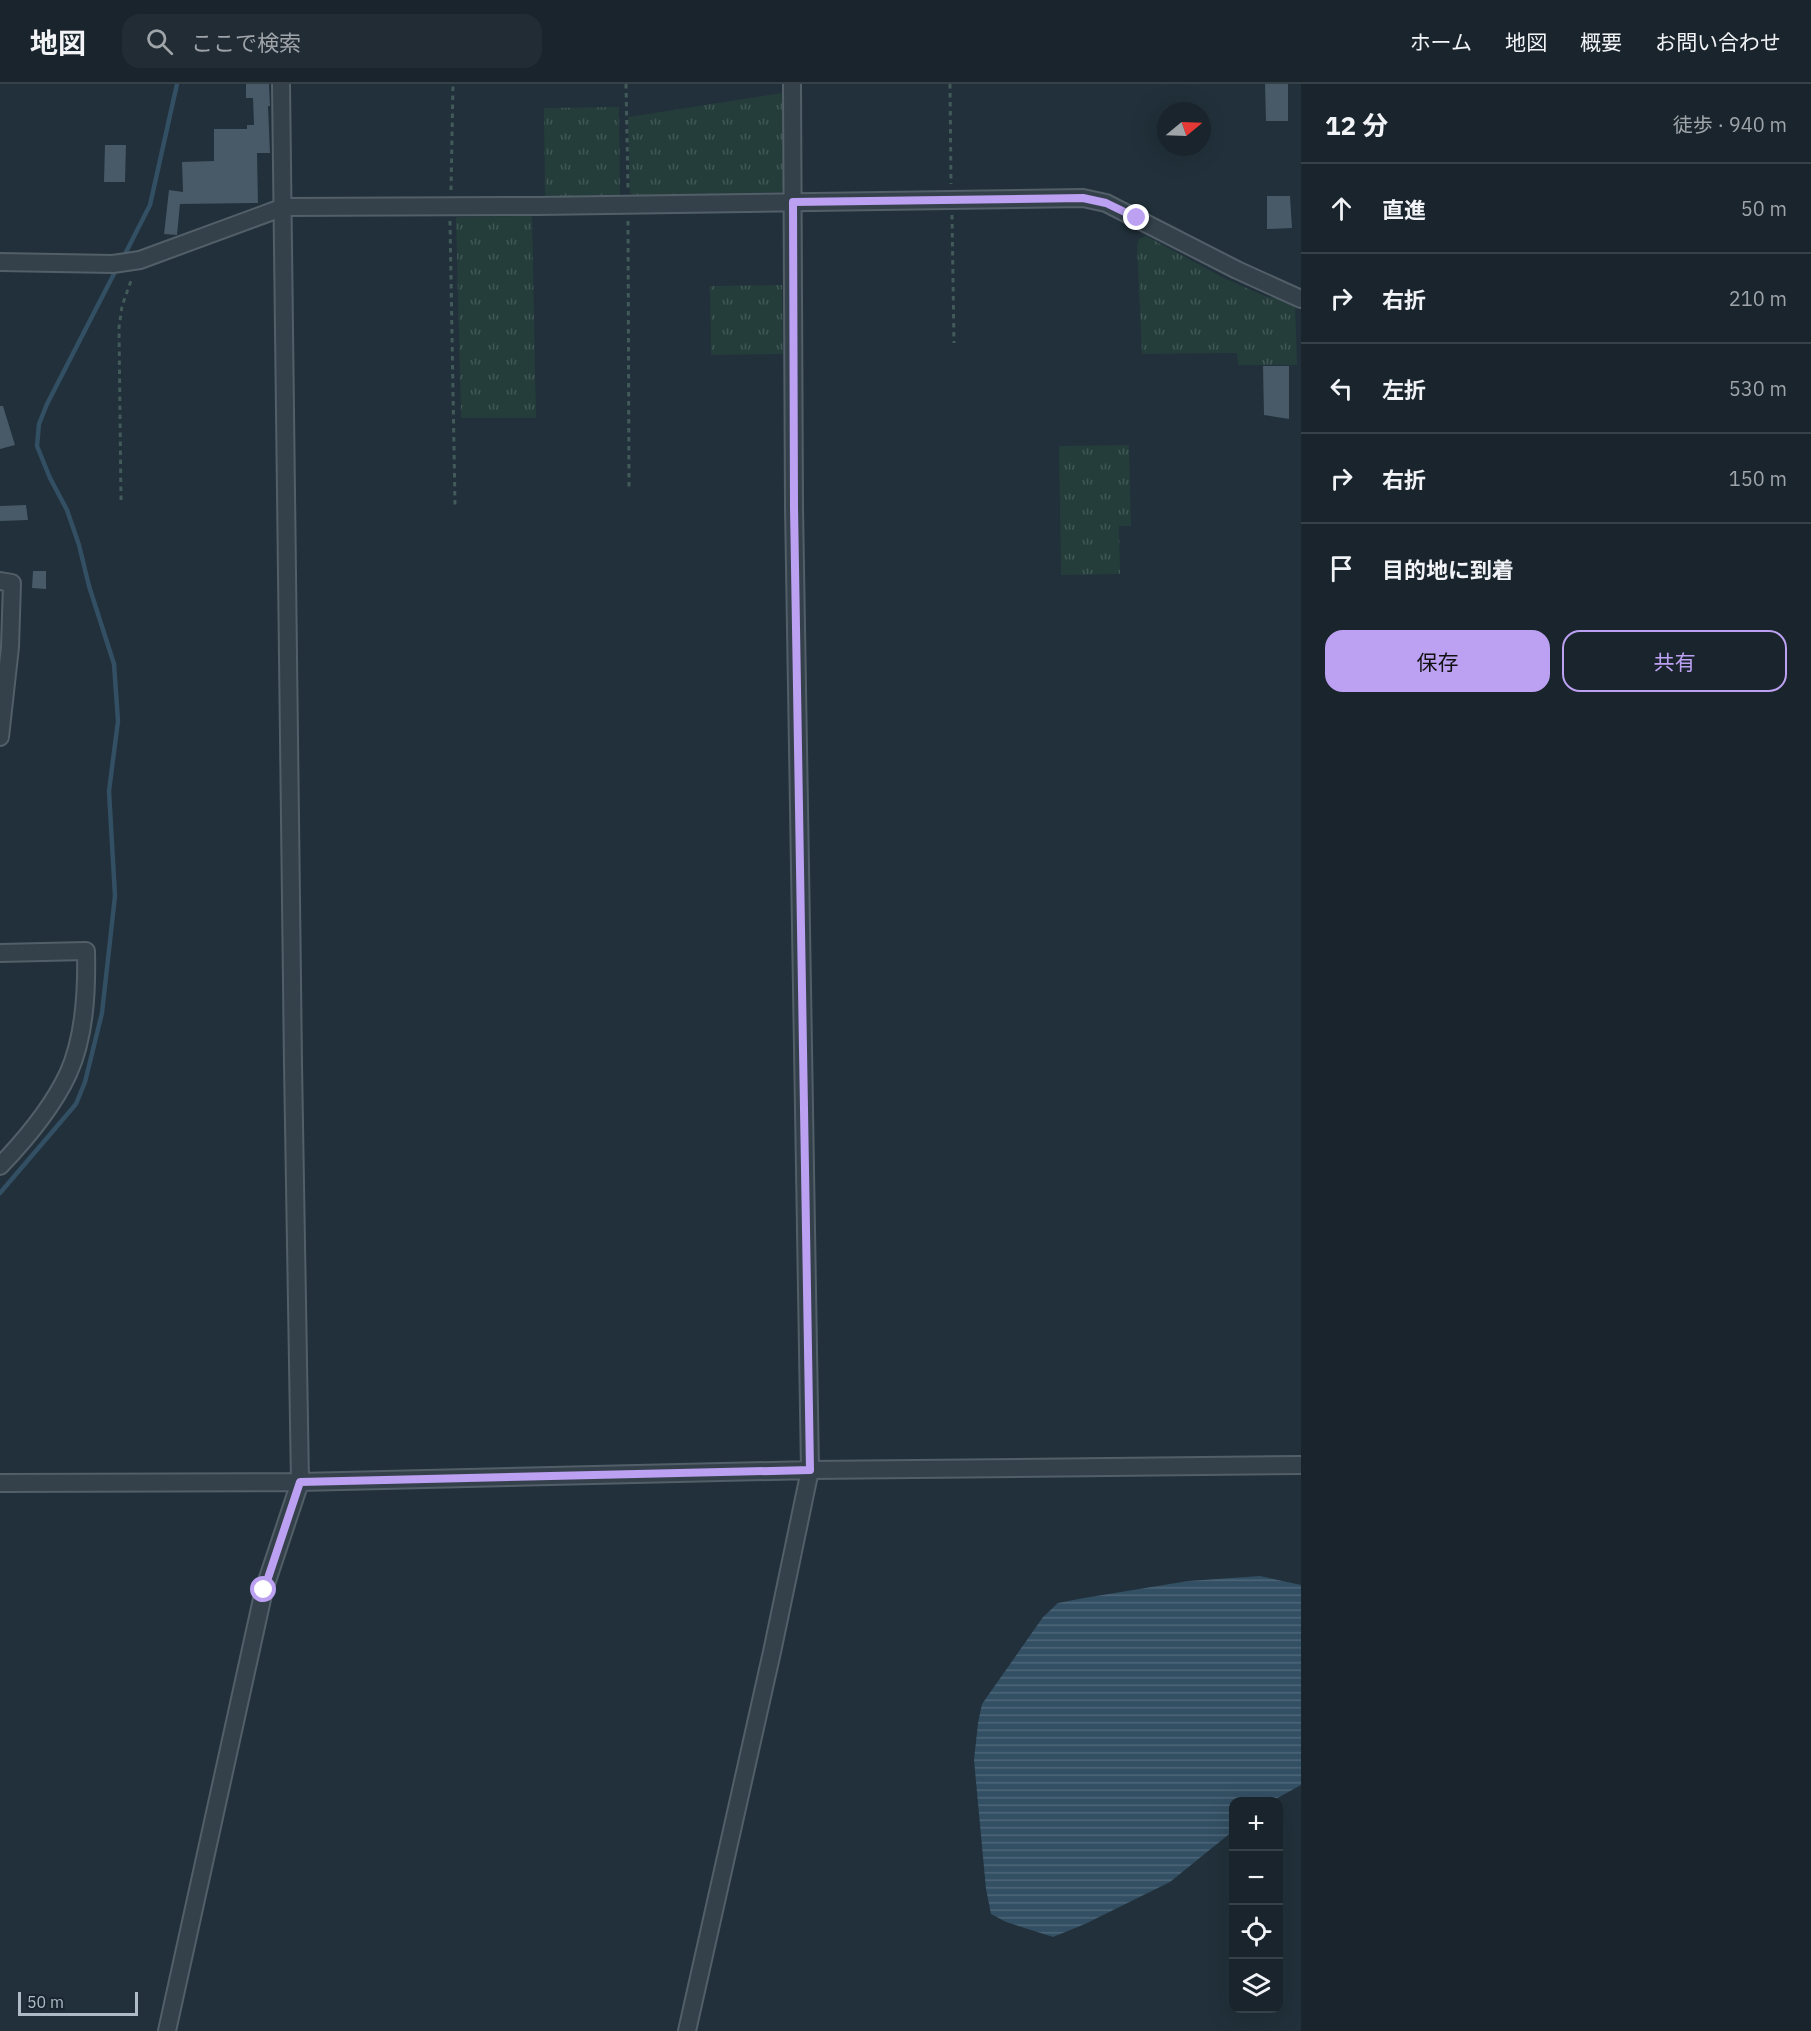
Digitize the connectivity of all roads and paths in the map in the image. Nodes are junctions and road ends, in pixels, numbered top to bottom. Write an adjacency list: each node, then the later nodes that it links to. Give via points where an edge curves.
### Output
1 (281, 84): 7 (street)
2 (453, 84): 8 (path)
3 (626, 84): 6 (path)
4 (792, 84): 5 (street)
5 (793, 202): 6 (street); 11 (street, via 1083,198 1106,203); 20 (street, via 794,519)
6 (628, 205): 8 (street); 12 (path)
7 (284, 207): 8 (street); 9 (street); 21 (street)
8 (450, 207): 14 (path)
9 (135, 260): 10 (street, via 113,264); 13 (path, via 119,328)
10 (0, 262)
11 (1301, 299)
12 (629, 491)
13 (121, 500)
14 (455, 505)
15 (0, 581): 16 (street, via 12,583)
16 (0, 737)
17 (0, 953): 18 (street, via 86,951 87,984 78,1043 68,1073 51,1105)
18 (0, 1166)
19 (1301, 1465): 20 (street)
20 (810, 1470): 21 (street); 24 (street)
21 (300, 1482): 22 (street); 23 (street, via 264,1590)
22 (0, 1483)
23 (167, 2031)
24 (687, 2031)

